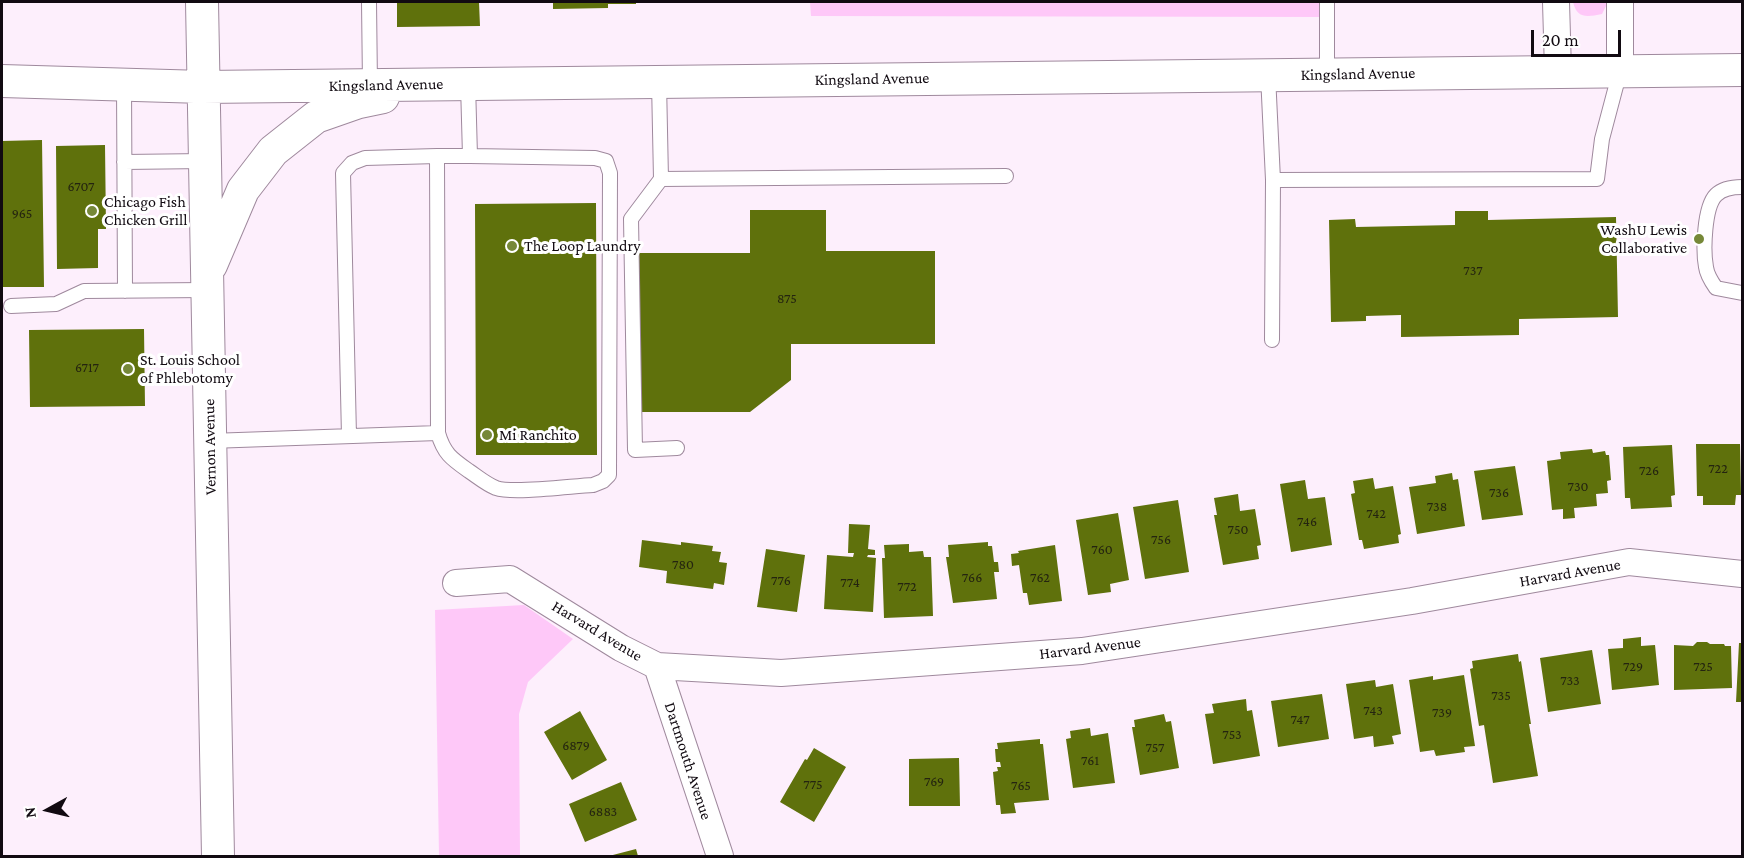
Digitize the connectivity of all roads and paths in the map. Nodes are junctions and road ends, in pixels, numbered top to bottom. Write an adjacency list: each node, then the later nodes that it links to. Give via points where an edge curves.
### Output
1 (202, 2): 16 (street, Vernon Avenue)
2 (369, 2): 15 (lane)
3 (1326, 2): 9 (lane)
4 (1556, 2): 7 (street)
5 (1620, 2): 8 (street)
6 (1743, 70): 8 (street, Kingsland Avenue)
7 (1558, 71): 8 (street, Kingsland Avenue); 9 (street, Kingsland Avenue)
8 (1620, 71): 23 (lane, via 1602,139 1597,179)
9 (1327, 74): 10 (street, Kingsland Avenue)
10 (1268, 75): 12 (street, Kingsland Avenue); 23 (lane)
11 (2, 81): 13 (street, Kingsland Avenue)
12 (659, 82): 14 (street, Kingsland Avenue); 22 (lane)
13 (124, 84): 16 (street, Kingsland Avenue); 20 (lane)
14 (460, 84): 15 (street, Kingsland Avenue); 18 (lane); 25 (street, via 359,102 316,117 273,151 243,190)
15 (370, 85): 16 (street, Kingsland Avenue)
16 (203, 87): 19 (street, Vernon Avenue)
17 (437, 156): 18 (lane); 30 (lane); 31 (lane, via 365,158 352,163 343,173)
18 (471, 156): 30 (lane, via 606,161 610,174 609,475 593,484 498,489 450,458)
19 (205, 161): 20 (lane); 25 (street, Vernon Avenue)
20 (124, 162): 26 (lane)
21 (1006, 176): 22 (lane)
22 (661, 179): 33 (lane, via 631,219 635,450)
23 (1273, 180): 29 (lane)
24 (1743, 187): 27 (lane, via 1724,190 1709,206 1706,267 1716,288)
25 (207, 282): 26 (lane); 32 (street, Vernon Avenue)
26 (125, 291): 28 (lane, via 84,291 56,304)
27 (1743, 293)
28 (11, 306)
29 (1272, 339)
30 (438, 433): 31 (lane)
31 (349, 436): 32 (lane)
32 (210, 441): 37 (street, Vernon Avenue)
33 (677, 448)
34 (1743, 574): 36 (street, Harvard Avenue, via 1629,562 1412,601 1082,651 780,673)
35 (456, 583): 36 (street, Harvard Avenue, via 510,579)
36 (657, 666): 38 (street, Dartmouth Avenue)
37 (218, 856)
38 (720, 856)

